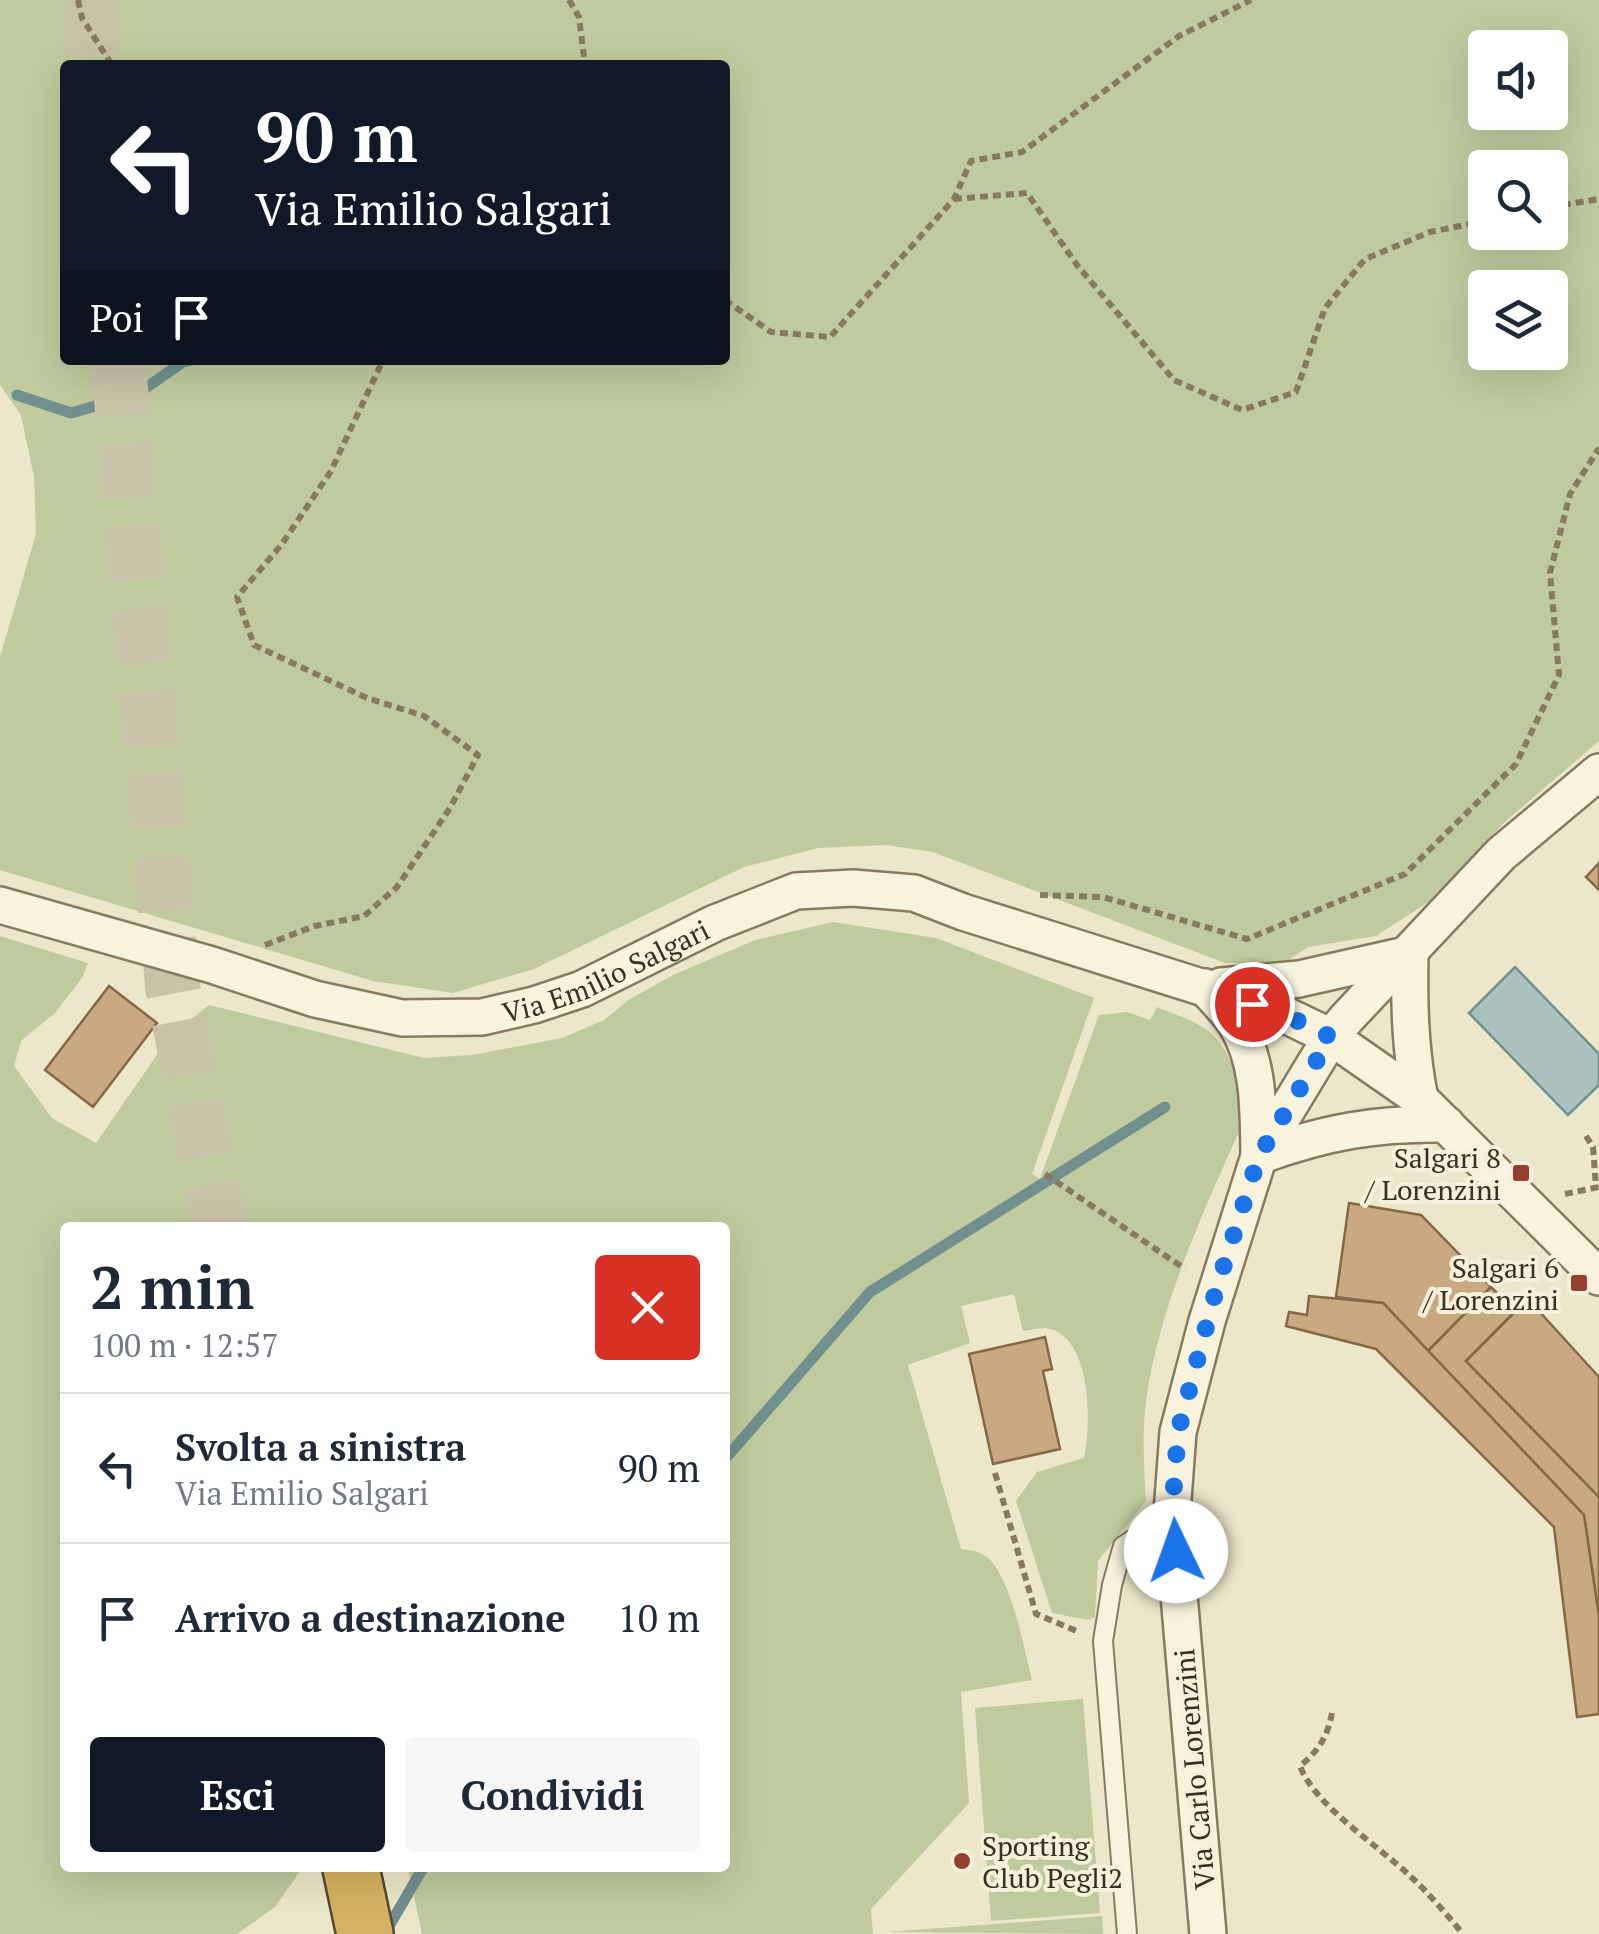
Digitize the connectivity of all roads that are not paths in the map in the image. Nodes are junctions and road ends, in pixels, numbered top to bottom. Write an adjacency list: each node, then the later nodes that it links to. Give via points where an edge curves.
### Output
1 (1599, 772): 3 (street, via 1501,854)
2 (0, 905): 4 (street, Via Emilio Salgari, via 315,999 402,1018 482,1017 534,1005 582,990 796,891 853,888 914,893)
3 (1410, 954): 4 (street, Via Emilio Salgari, via 1298,979); 5 (street); 6 (street, via 1408,1021)
4 (1205, 987): 5 (street, Via Emilio Salgari); 7 (street, via 1236,1023 1251,1058)
5 (1331, 1037): 6 (street, Via Emilio Salgari); 7 (street, Via Carlo Lorenzini)
6 (1433, 1111): 7 (street, via 1314,1136); 8 (street, Via Emilio Salgari)
7 (1259, 1156): 9 (street, Via Carlo Lorenzini, via 1178,1432)
8 (1599, 1277)
9 (1172, 1513): 12 (lane, via 1123,1546 1104,1641); 13 (street, Via Carlo Lorenzini)
10 (352, 1872): 11 (highway)
11 (366, 1934)
12 (1128, 1934)
13 (1208, 1934)

